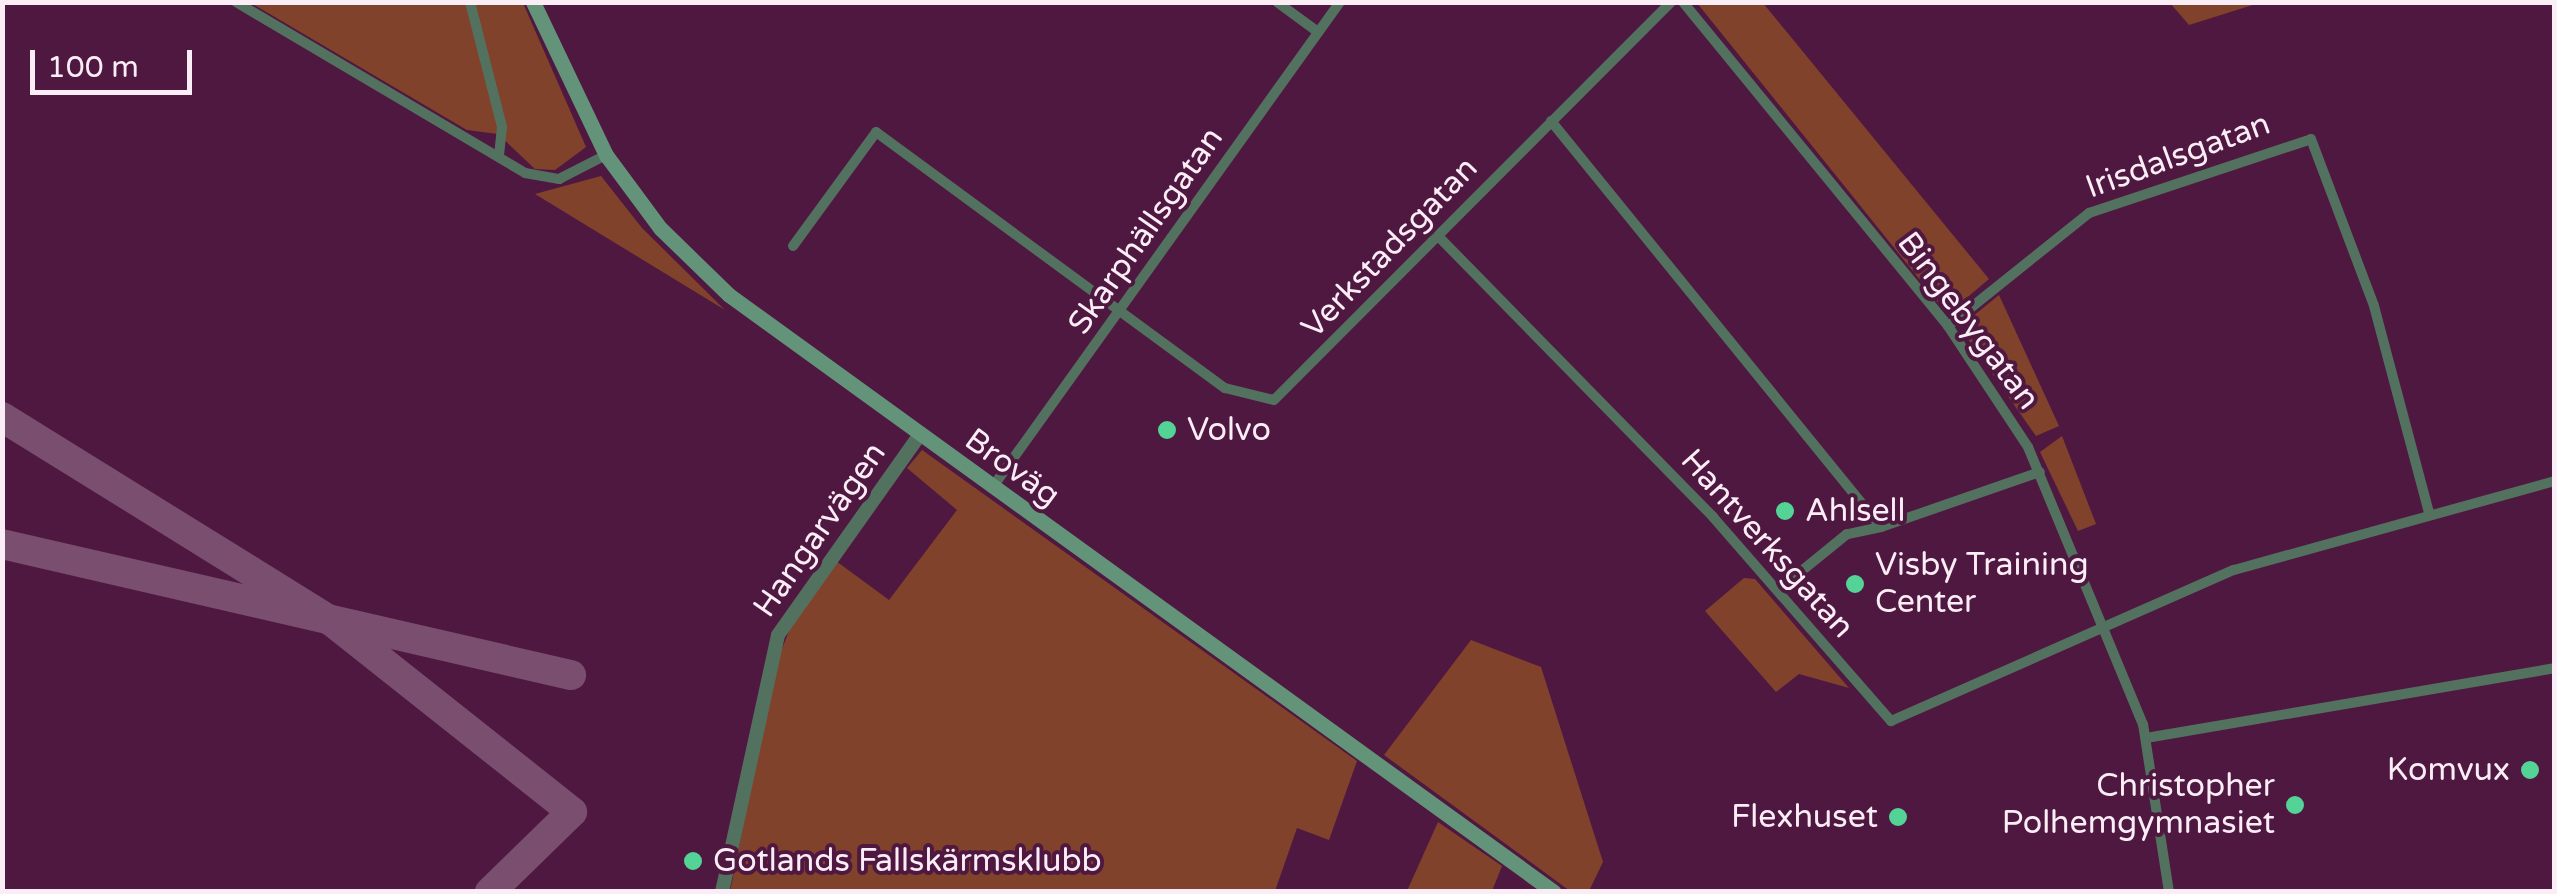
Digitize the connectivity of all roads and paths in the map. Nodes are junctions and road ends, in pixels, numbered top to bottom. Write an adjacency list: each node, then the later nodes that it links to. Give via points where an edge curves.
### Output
1 (236, 2): 11 (street)
2 (470, 2): 11 (street, via 502,126)
3 (533, 2): 10 (main road, Broväg)
4 (1277, 2): 8 (street)
5 (1340, 2): 8 (street, Skarphällsgatan)
6 (1671, 2): 9 (street, Verkstadsgatan)
7 (1683, 2): 15 (street, Bingebygatan)
8 (1318, 32): 14 (street, Skarphällsgatan)
9 (1551, 122): 12 (street, Verkstadsgatan); 21 (street)
10 (606, 155): 11 (street, via 548,180); 16 (main road, Broväg, via 660,228 728,296)
11 (499, 156)
12 (1439, 236): 14 (street, Verkstadsgatan, via 1274,400 1225,388); 22 (street, Hantverksgatan)
13 (793, 246): 14 (street, via 876,132)
14 (1120, 312): 19 (street, Skarphällsgatan)
15 (1948, 326): 17 (street, Bingebygatan); 20 (street, Irisdalsgatan, via 2089,213 2310,139 2374,306)
16 (920, 436): 19 (main road, Broväg); 26 (street, Hangarvägen, via 778,634)
17 (2040, 472): 21 (street); 23 (street, Bingebygatan)
18 (2554, 482): 20 (street)
19 (992, 488): 27 (main road, Broväg)
20 (2429, 512): 23 (street, via 2234,570)
21 (1881, 527): 22 (street, via 1847,534)
22 (1778, 590): 23 (street, Hantverksgatan, via 1890,721)
23 (2106, 629): 25 (street, Bingebygatan)
24 (2554, 668): 25 (street)
25 (2146, 738): 28 (street, Bingebygatan)
26 (722, 892)
27 (1554, 892)
28 (2169, 892)

